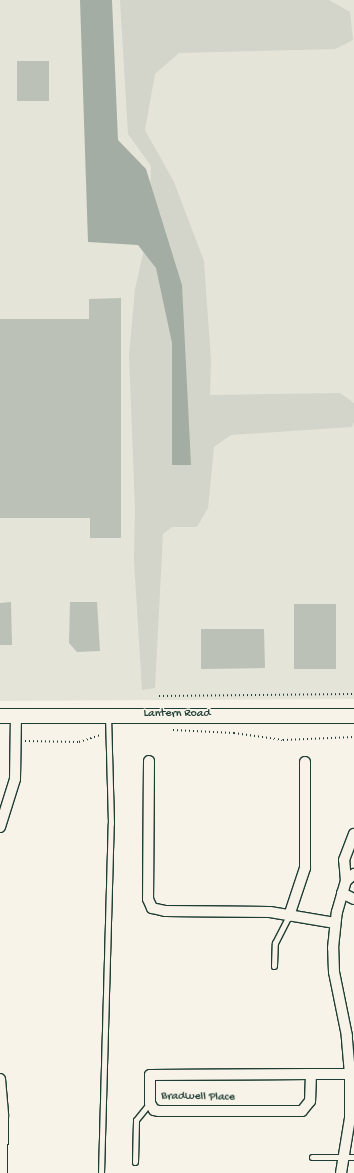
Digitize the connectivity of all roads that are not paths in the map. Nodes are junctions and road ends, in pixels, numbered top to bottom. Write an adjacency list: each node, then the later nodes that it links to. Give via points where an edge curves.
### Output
1 (0, 716): 2 (street, Lantern Road)
2 (16, 716): 3 (street, Lantern Road); 7 (street, via 15,779)
3 (108, 716): 4 (street, Lantern Road); 24 (lane, via 111,823)
4 (354, 716)
5 (149, 760): 13 (street, via 148,898 152,908 165,911 270,912)
6 (305, 762): 13 (street, via 306,868)
7 (0, 827)
8 (354, 834): 10 (street, via 344,860)
9 (354, 874): 10 (street)
10 (346, 881): 11 (street)
11 (342, 893): 12 (street); 14 (street)
12 (354, 899)
13 (289, 916): 14 (street); 15 (lane, via 275,942)
14 (335, 923): 17 (street, via 334,972)
15 (274, 966)
16 (311, 1074): 17 (street, Bradwell Place); 19 (street, Bradwell Place, via 150,1075); 19 (street, Bradwell Place, via 310,1101 302,1111 159,1111 154,1110)
17 (352, 1074): 21 (street)
18 (0, 1079): 23 (street, via 3,1116)
19 (150, 1103): 22 (lane, via 136,1120)
20 (312, 1157): 21 (lane)
21 (349, 1157): 25 (street)
22 (135, 1162)
23 (2, 1173)
24 (102, 1173)
25 (341, 1173)

